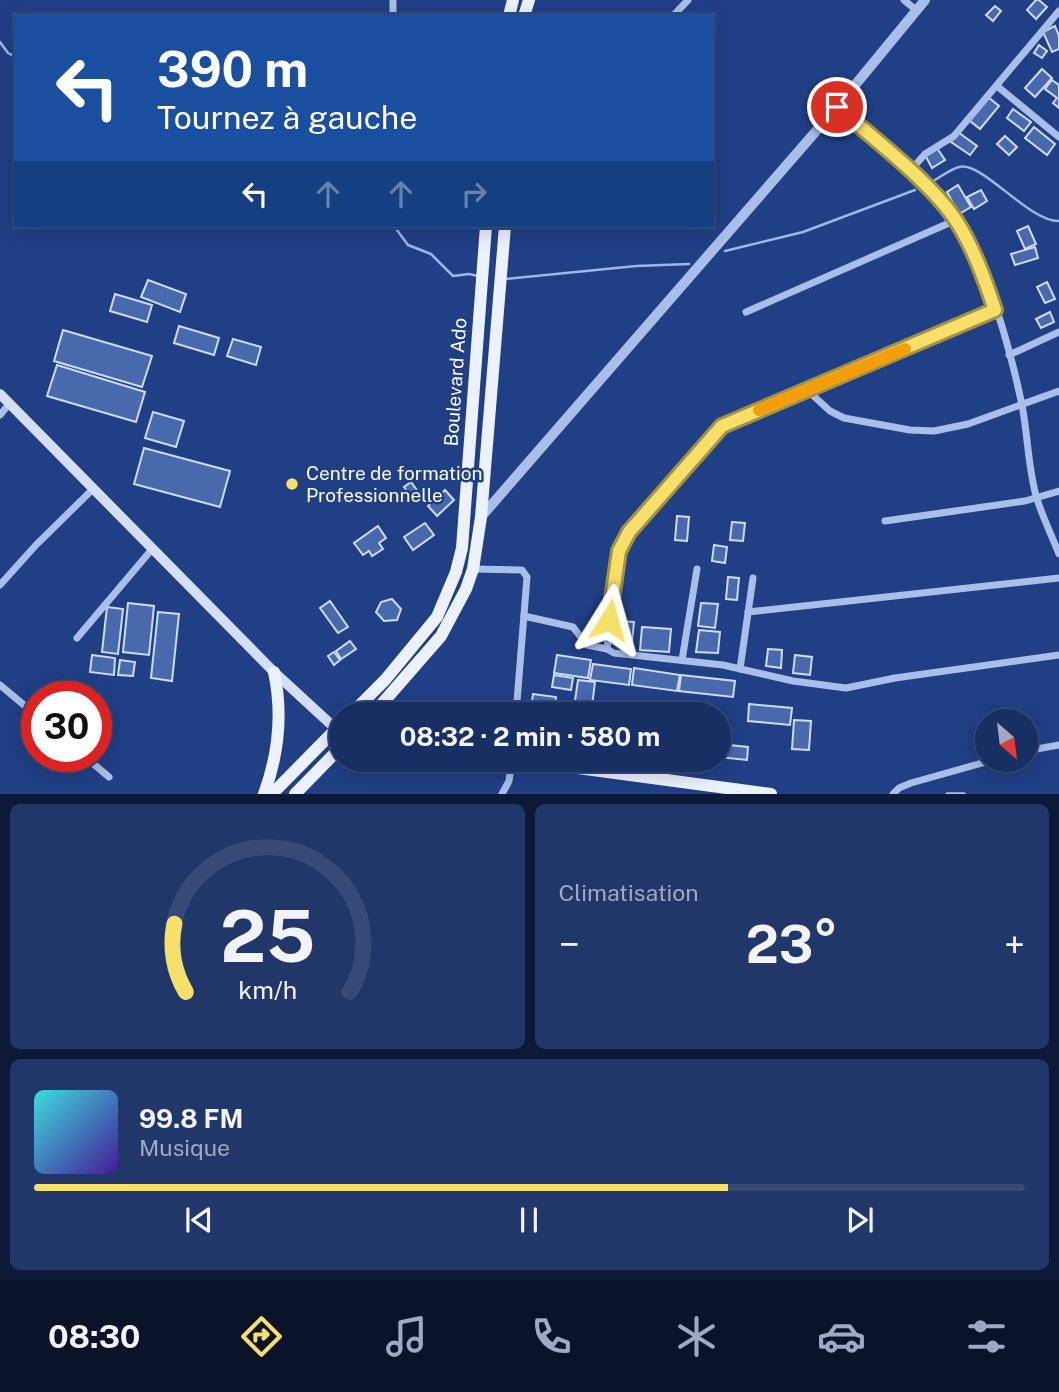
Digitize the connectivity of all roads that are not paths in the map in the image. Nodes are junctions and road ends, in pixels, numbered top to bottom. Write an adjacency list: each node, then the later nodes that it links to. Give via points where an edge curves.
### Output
1 (688, 0): 6 (street)
2 (904, 0): 4 (street)
3 (925, 0): 4 (street)
4 (916, 10): 8 (street)
5 (1059, 11): 7 (street)
6 (675, 14)
7 (997, 86): 9 (street); 10 (street, via 954,136 925,154)
8 (837, 107): 10 (street); 27 (street)
9 (1059, 137)
10 (910, 171): 11 (street)
11 (956, 220): 14 (street); 15 (street)
12 (486, 228): 45 (main road, Boulevard Ado, via 462,548 456,572 437,617)
13 (505, 228): 27 (main road, Boulevard Ado)
14 (995, 310): 17 (street); 18 (street)
15 (746, 312)
16 (1059, 332): 17 (street)
17 (1009, 355): 22 (street)
18 (807, 390): 22 (street, via 835,415 910,430 952,428); 39 (street, via 722,426 629,532 619,551)
19 (1059, 391): 22 (street)
20 (0, 394): 21 (main road)
21 (10, 404): 23 (street); 24 (main road)
22 (1022, 406): 26 (street)
23 (0, 415)
24 (94, 488): 29 (main road); 35 (street)
25 (1059, 491): 26 (street)
26 (1037, 499): 28 (street); 30 (street)
27 (481, 517): 31 (main road, Boulevard Ado)
28 (885, 521)
29 (153, 548): 38 (street); 43 (main road)
30 (1059, 554)
31 (473, 569): 37 (street, via 522,570 527,577); 46 (main road, Boulevard Ado, via 441,636)
32 (697, 569): 41 (street)
33 (753, 578): 36 (street)
34 (1059, 578): 36 (street)
35 (0, 584)
36 (748, 612): 42 (street)
37 (524, 616): 39 (street, via 573,627 587,645); 47 (street)
38 (77, 638)
39 (607, 649): 41 (street)
40 (1059, 655): 42 (street, via 846,688)
41 (682, 660): 42 (street)
42 (740, 669)
43 (274, 672): 49 (main road); 59 (main road, via 279,731)
44 (0, 685): 48 (street)
45 (363, 702)
46 (383, 702)
47 (517, 702)
48 (21, 703)
49 (329, 719)
50 (329, 739): 60 (main road)
51 (1059, 745): 52 (street)
52 (1038, 749)
53 (329, 759): 61 (main road)
54 (975, 765): 64 (street, via 911,782)
55 (103, 772): 58 (street)
56 (510, 772): 62 (street)
57 (610, 772): 63 (main road)
58 (109, 777)
59 (264, 793)
60 (272, 793)
61 (295, 793)
62 (502, 793)
63 (771, 793)
64 (893, 793)
65 (947, 793): 66 (lane)
66 (964, 793)

